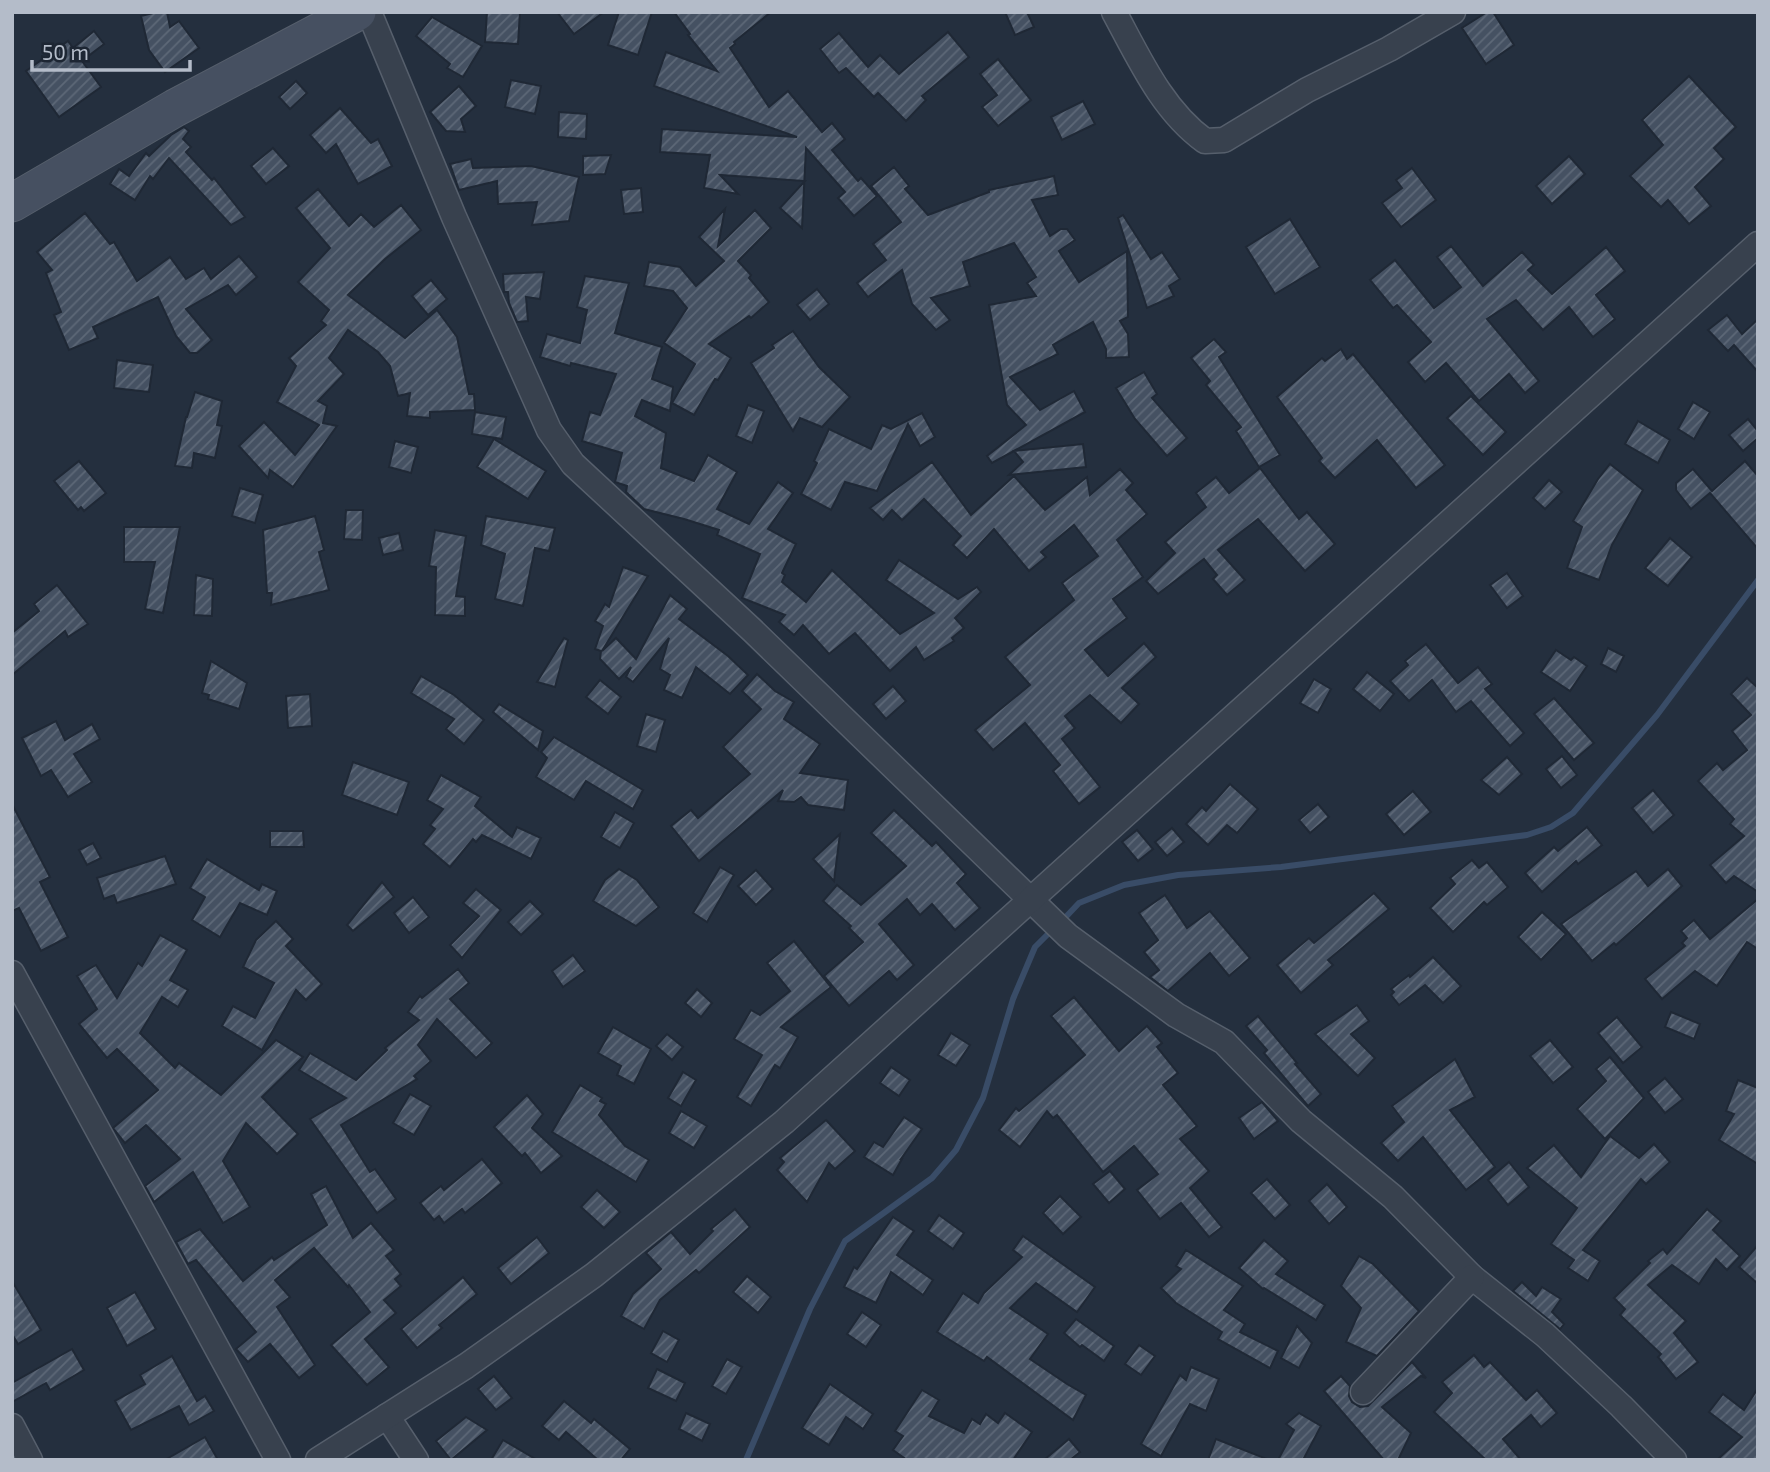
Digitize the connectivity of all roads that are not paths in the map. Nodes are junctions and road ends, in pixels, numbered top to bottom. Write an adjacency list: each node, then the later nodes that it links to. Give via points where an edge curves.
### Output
1 (357, 12): 5 (street, via 175,108)
2 (369, 12): 7 (street, via 454,217 559,448)
3 (1114, 12): 4 (street, via 1149,76 1187,128 1205,141 1224,139)
4 (1453, 12)
5 (12, 203)
6 (1758, 244): 7 (street)
7 (1036, 905): 9 (street, via 1068,936 1176,1015 1224,1042 1301,1121 1394,1197); 11 (street, via 611,1262 466,1366)
8 (12, 973): 14 (street)
9 (1472, 1277): 10 (street); 17 (street, via 1545,1335)
10 (1363, 1392)
11 (387, 1416): 15 (street); 16 (street)
12 (12, 1426): 13 (street)
13 (30, 1460)
14 (278, 1460)
15 (318, 1460)
16 (416, 1460)
17 (1674, 1460)

